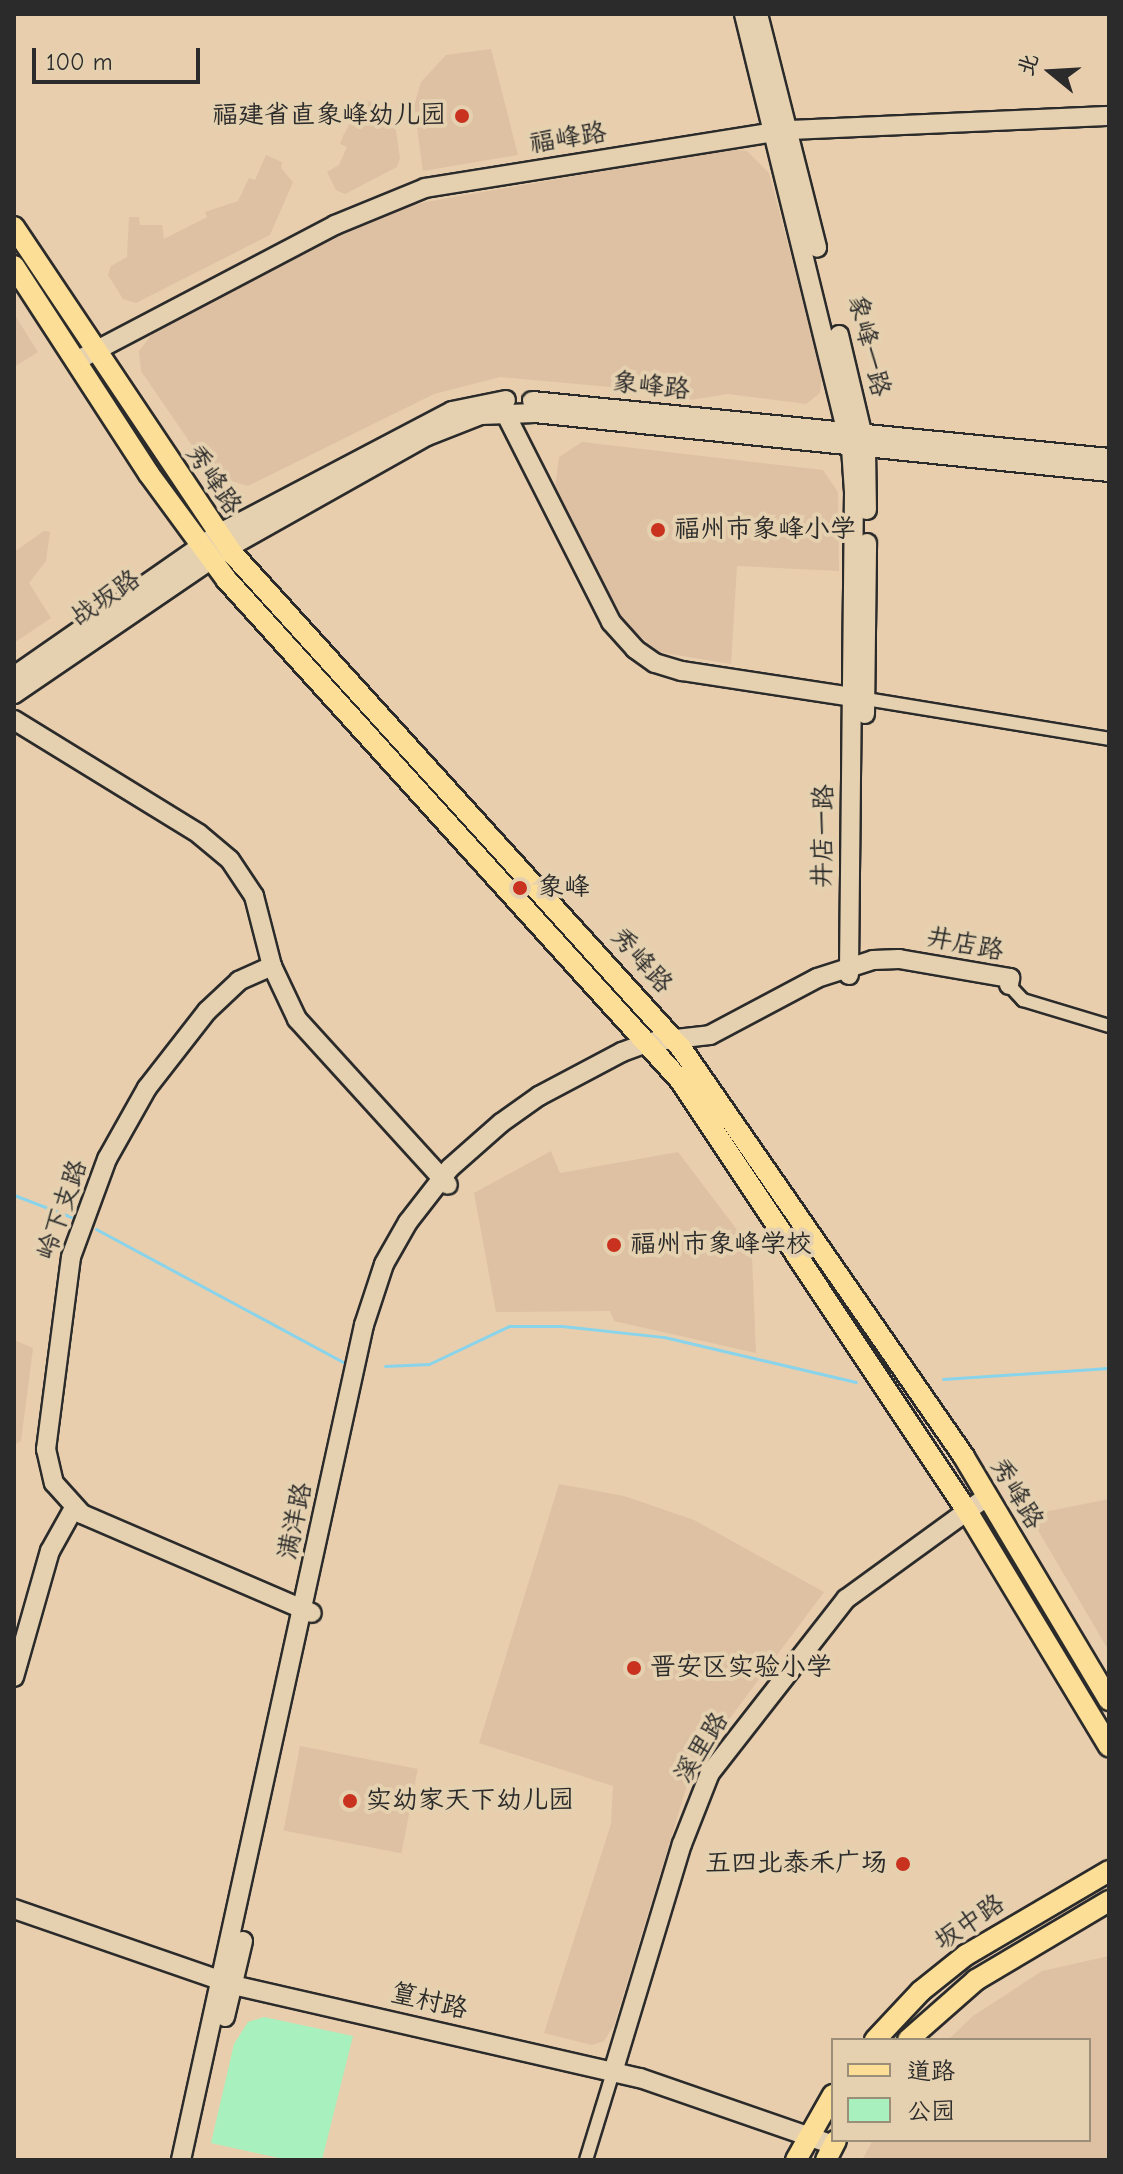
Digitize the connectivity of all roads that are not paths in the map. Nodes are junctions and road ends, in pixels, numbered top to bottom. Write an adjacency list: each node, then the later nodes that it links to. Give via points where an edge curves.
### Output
1 (744, 14): 4 (street, 象峰一路)
2 (758, 14): 4 (street, 象峰一路)
3 (1109, 116): 4 (street, 福峰路)
4 (782, 131): 7 (street, 福峰路, via 407,192); 10 (street, 象峰一路)
5 (14, 227): 7 (main road, 秀峰路)
6 (14, 266): 8 (main road)
7 (94, 350): 8 (street, 福峰路); 13 (main road, 秀峰路)
8 (76, 361): 14 (main road)
9 (502, 406): 10 (street, 象峰路); 13 (street, 象峰路, via 440,430); 17 (street, via 611,622 635,649 655,663 682,671)
10 (857, 441): 11 (street, 象峰路); 12 (street, 象峰路); 17 (street, 象峰一路)
11 (1109, 458)
12 (1109, 472)
13 (223, 541): 14 (street, 战坂路); 24 (main road, 秀峰路)
14 (205, 552): 15 (street, 战坂路); 16 (street, 战坂路); 24 (main road)
15 (14, 676)
16 (14, 694)
17 (859, 698): 19 (street); 21 (street, 井店一路)
18 (14, 720): 20 (street, via 224,854 254,896)
19 (1109, 739)
20 (272, 966): 25 (street, via 290,1008 313,1040); 27 (street, 岭下支路, via 230,987 161,1068 117,1138 74,1245 46,1437 54,1483)
21 (855, 969): 22 (street, 井店路, via 898,967); 24 (street, 井店路, via 715,1043)
22 (1009, 985): 23 (street, via 1023,1000)
23 (1109, 1026)
24 (665, 1045): 25 (street, 满洋路, via 539,1096); 26 (main road, 秀峰路); 28 (main road)
25 (444, 1181): 29 (street, 满洋路, via 411,1233 382,1299)
26 (988, 1496): 28 (street, 溪里路); 31 (main road, 秀峰路)
27 (74, 1508): 29 (street); 30 (street, via 50,1551)
28 (967, 1511): 32 (main road); 39 (street, 溪里路, via 846,1599 710,1773 682,1844)
29 (308, 1611): 36 (street, 满洋路)
30 (14, 1677)
31 (1109, 1700)
32 (1109, 1746)
33 (1109, 1871): 37 (main road, 坂中路, via 966,1955 913,1998)
34 (1109, 1901): 38 (main road, 坂中路, via 976,1980)
35 (14, 1909): 36 (street, 篁村路)
36 (227, 1982): 39 (street, 篁村路); 43 (street, 满洋路); 44 (street, 满洋路)
37 (877, 2038)
38 (910, 2038)
39 (613, 2072): 41 (street, 篁村路); 45 (street)
40 (831, 2098): 41 (main road)
41 (808, 2134): 42 (street, 篁村路); 46 (main road)
42 (832, 2148)
43 (181, 2160)
44 (192, 2160)
45 (586, 2160)
46 (796, 2160)

